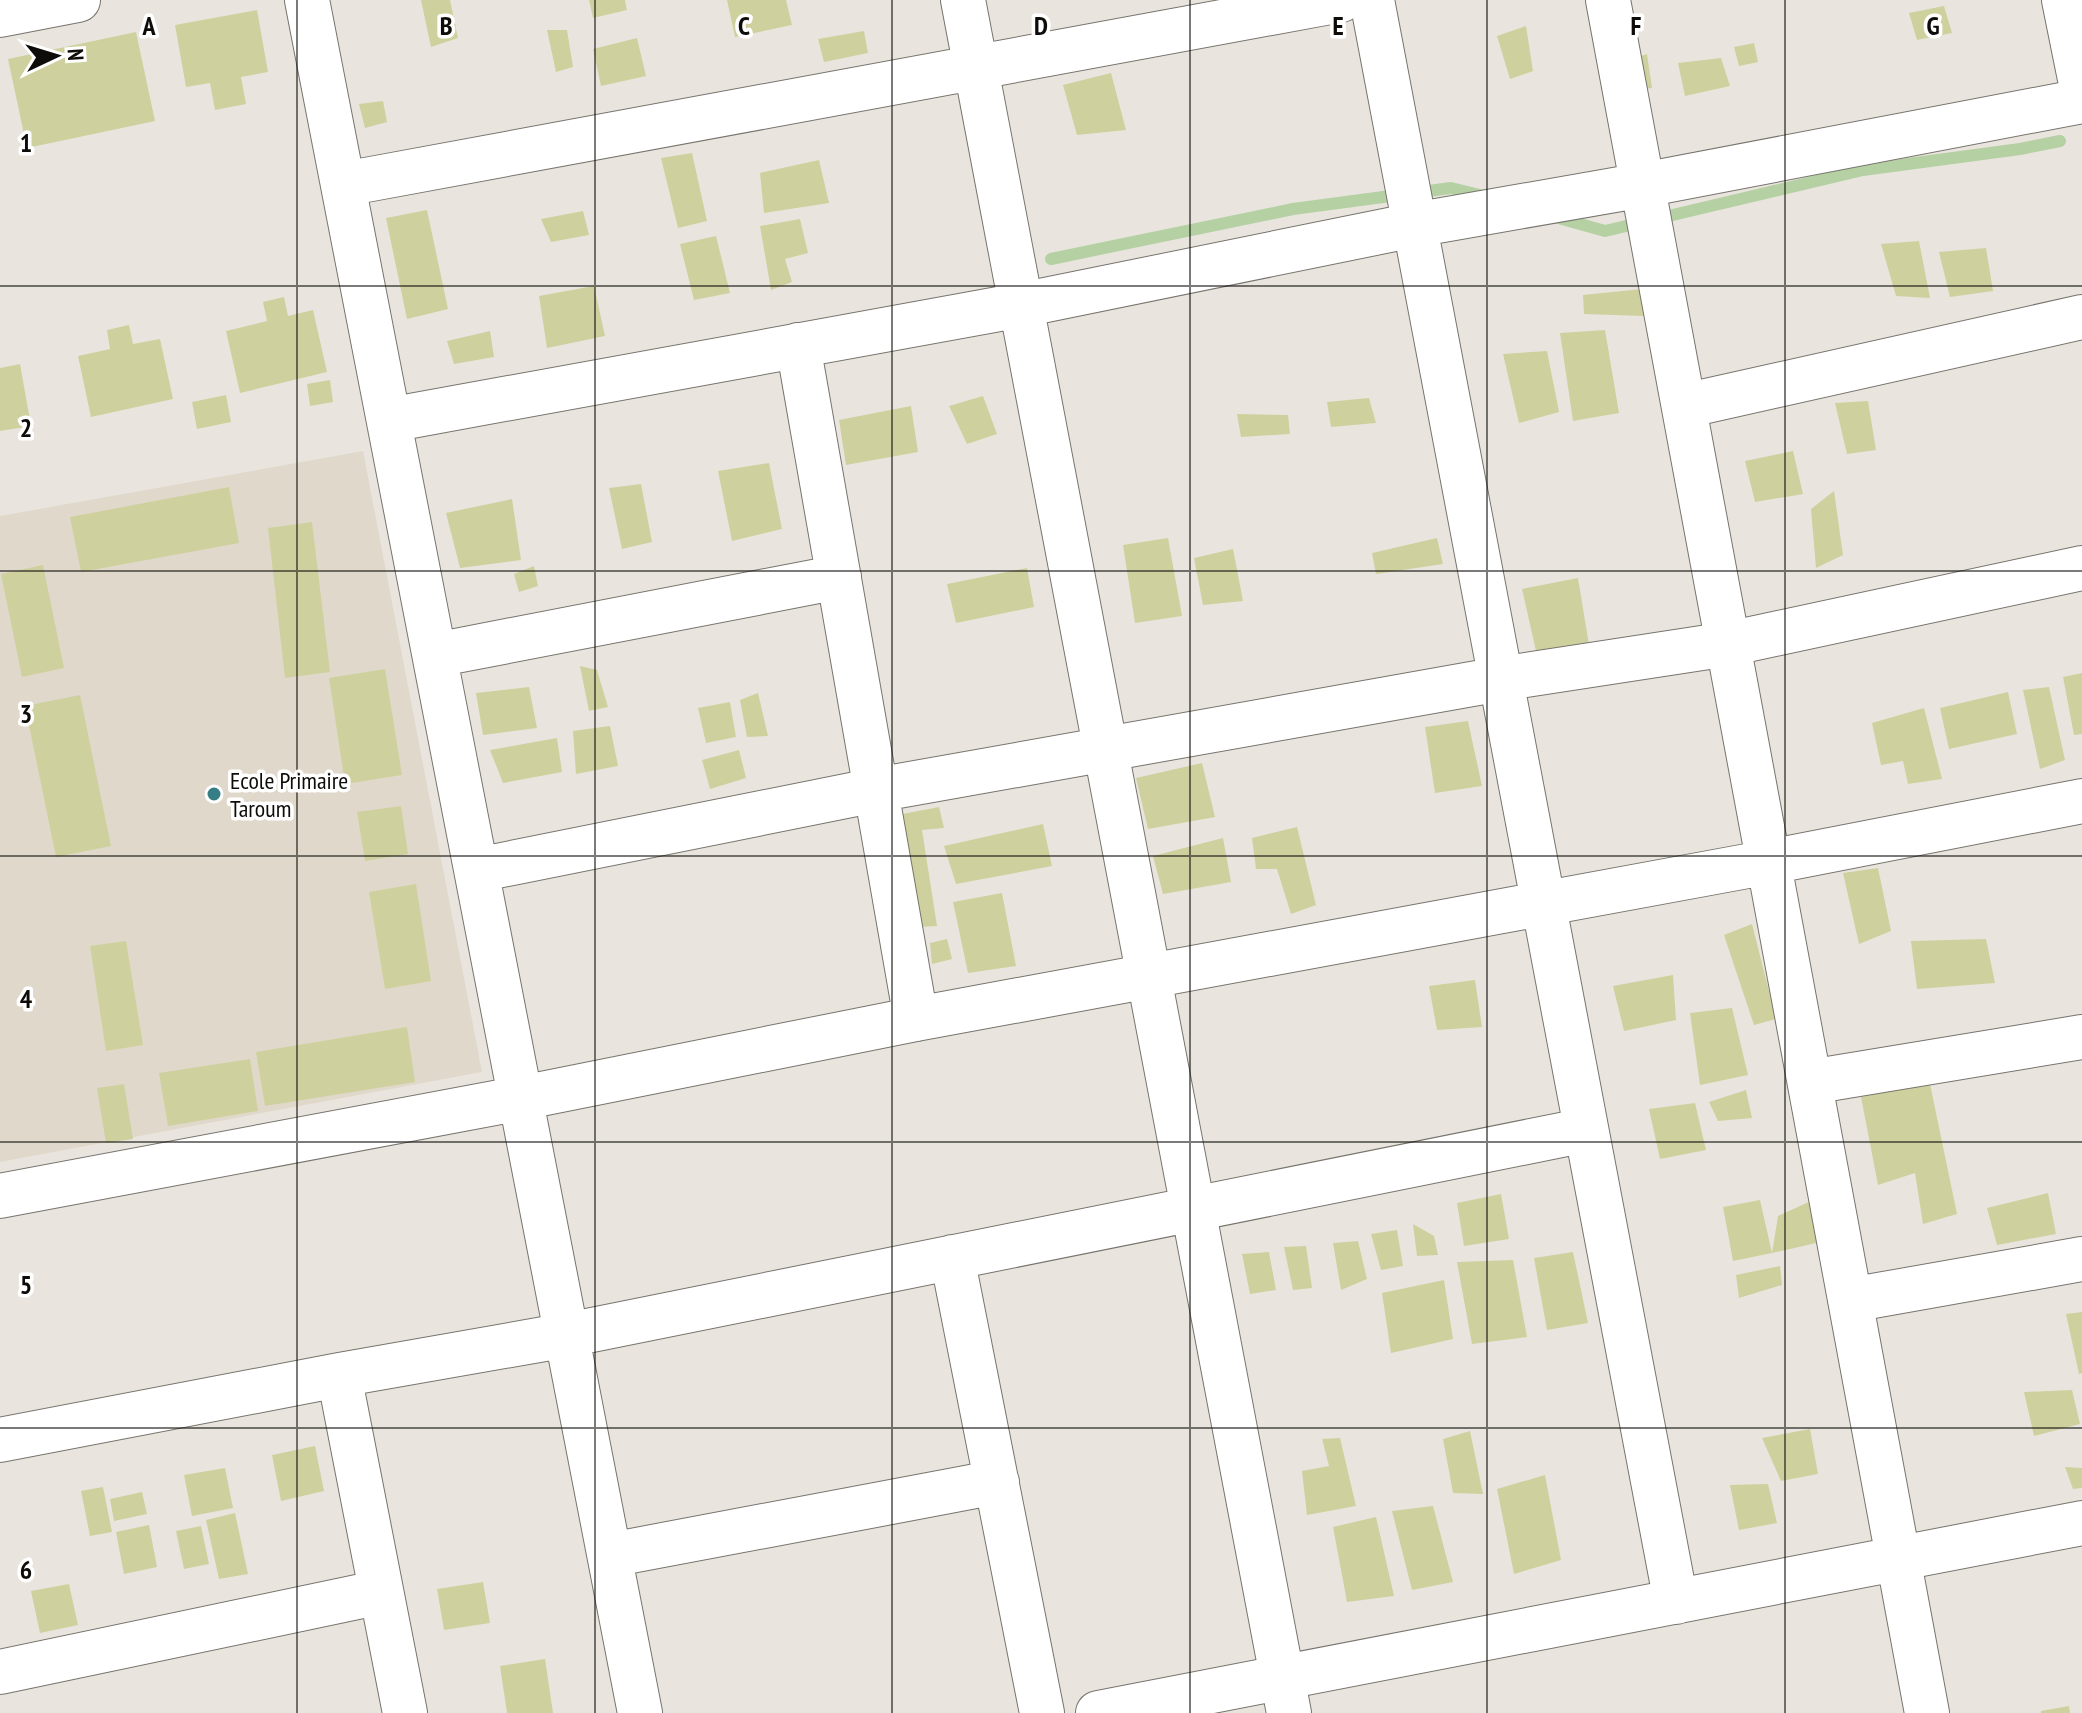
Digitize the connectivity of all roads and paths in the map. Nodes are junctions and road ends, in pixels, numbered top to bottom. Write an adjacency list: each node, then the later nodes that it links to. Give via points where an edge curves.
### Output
1 (78, 0): 8 (street)
2 (307, 0): 12 (street)
3 (963, 0): 9 (street)
4 (1341, 0): 9 (street)
5 (1372, 0): 14 (street)
6 (1608, 0): 13 (street)
7 (2064, 0): 10 (street)
8 (0, 15)
9 (976, 67): 12 (street); 15 (street)
10 (2082, 89)
11 (2082, 101): 13 (street)
12 (344, 184): 19 (street)
13 (1643, 185): 14 (street); 18 (street)
14 (1414, 225): 15 (street); 24 (street)
15 (1021, 305): 17 (street); 25 (street)
16 (2082, 317): 18 (street)
17 (798, 345): 19 (street); 21 (street)
18 (1684, 406): 22 (street)
19 (389, 420): 23 (street)
20 (2082, 568): 22 (street)
21 (839, 577): 23 (street); 26 (street)
22 (1728, 644): 24 (street); 28 (street)
23 (435, 655): 29 (street)
24 (1500, 679): 25 (street); 30 (street)
25 (1106, 749): 26 (street); 31 (street)
26 (876, 790): 29 (street); 32 (street)
27 (2082, 801): 28 (street)
28 (1769, 862): 30 (street); 34 (street)
29 (477, 870): 35 (street)
30 (1543, 902): 31 (street); 36 (street)
31 (1149, 976): 32 (street); 38 (street)
32 (916, 1019): 35 (street)
33 (2082, 1037): 34 (street)
34 (1810, 1082): 41 (street)
35 (521, 1098): 37 (street); 42 (street)
36 (1586, 1130): 38 (street); 50 (street)
37 (0, 1196)
38 (1193, 1209): 39 (street); 52 (street)
39 (952, 1257): 42 (street); 45 (street)
40 (2082, 1259): 41 (street)
41 (1850, 1300): 48 (street)
42 (567, 1335): 43 (street); 47 (street)
43 (339, 1375): 44 (street); 49 (street)
44 (0, 1440)
45 (997, 1482): 47 (street); 55 (street)
46 (2082, 1523): 48 (street)
47 (610, 1555): 54 (street)
48 (1898, 1559): 50 (street); 57 (street)
49 (381, 1592): 51 (street); 53 (street)
50 (1676, 1602): 52 (street)
51 (0, 1672)
52 (1286, 1695): 56 (street)
53 (405, 1713)
54 (640, 1713)
55 (1042, 1713)
56 (1098, 1713)
57 (1927, 1713)

